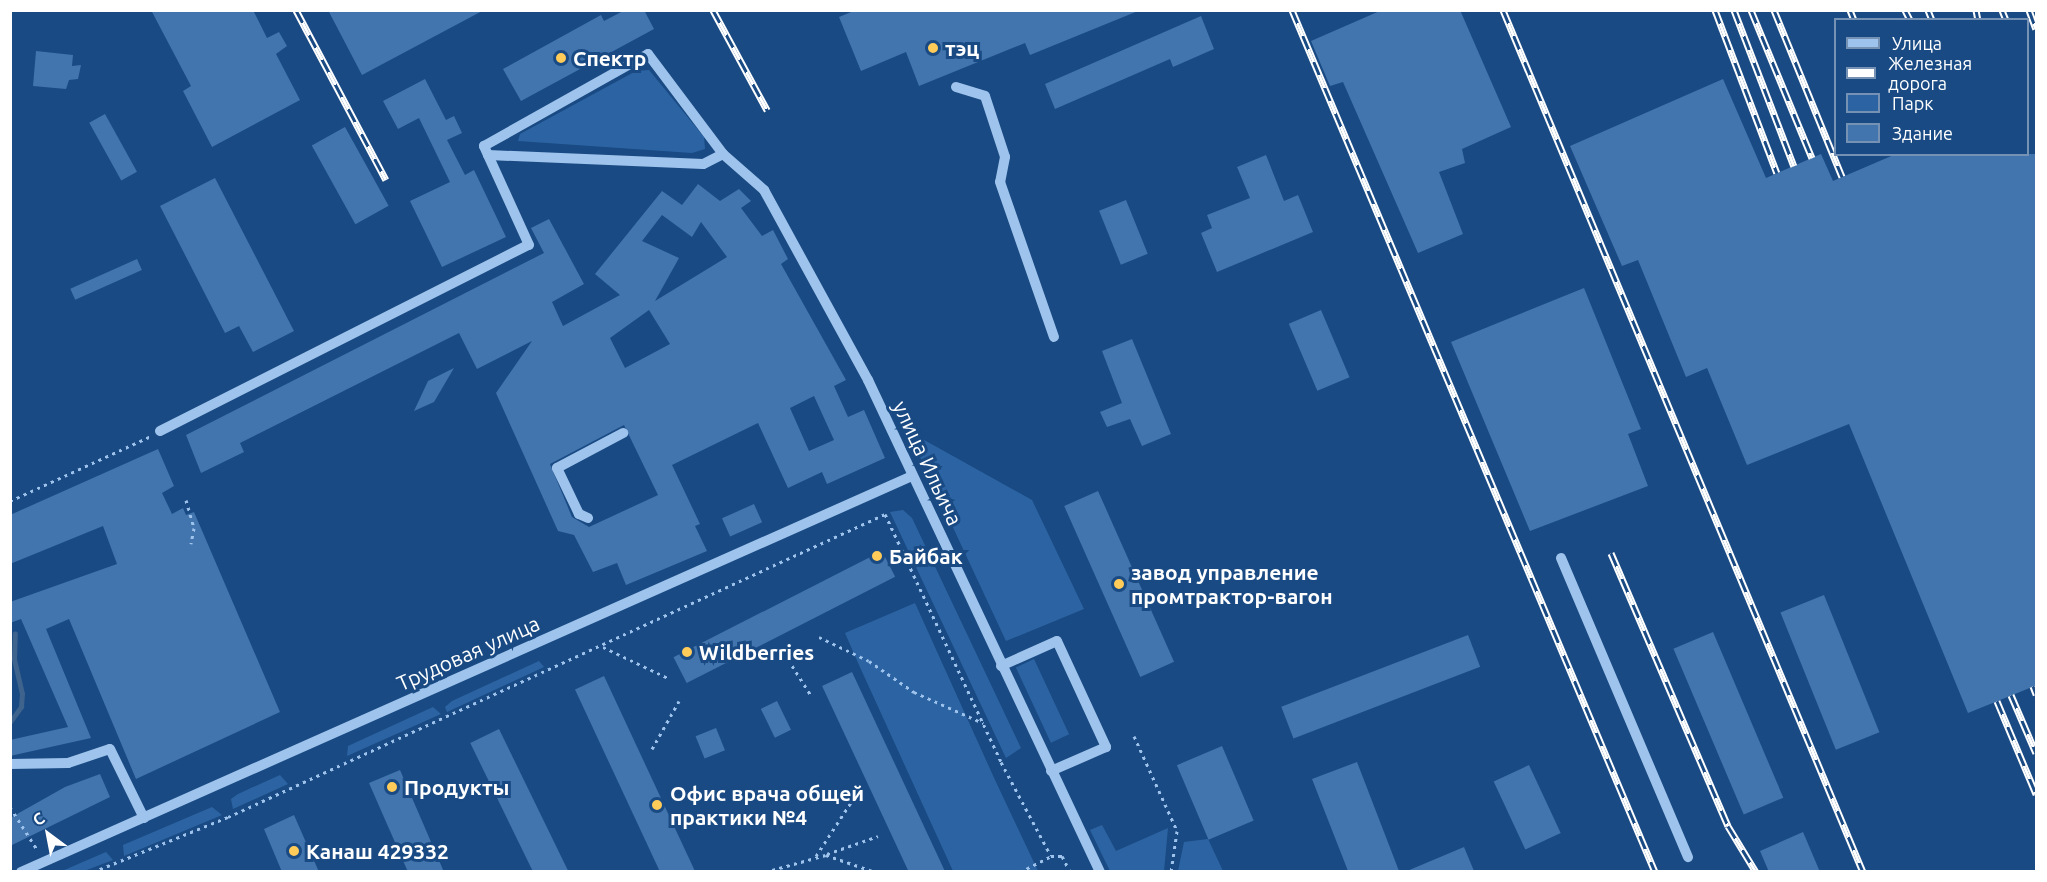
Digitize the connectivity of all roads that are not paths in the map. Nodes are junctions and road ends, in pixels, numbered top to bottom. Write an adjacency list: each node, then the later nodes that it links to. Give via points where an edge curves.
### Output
1 (956, 87): 4 (street, via 985,96 1005,157 1000,182)
2 (723, 154): 3 (street, via 703,164); 3 (street, улица Ильича, via 648,54 484,146); 7 (street, улица Ильича, via 764,190 868,380)
3 (488, 155): 5 (street, via 529,245)
4 (1054, 337)
5 (160, 431)
6 (623, 433): 8 (street, via 557,468 579,514)
7 (912, 476): 10 (street, улица Ильича); 13 (street, Трудовая улица)
8 (588, 518)
9 (1561, 558): 14 (street)
10 (1001, 666): 12 (street, улица Ильича); 12 (street, via 1057,641 1106,747)
11 (10, 764): 13 (street, via 68,763 110,749)
12 (1051, 771): 17 (street, улица Ильича)
13 (144, 818): 15 (street, Трудовая улица)
14 (1688, 857)
15 (41, 867): 16 (street, Трудовая улица)
16 (21, 872)
17 (1100, 872)

